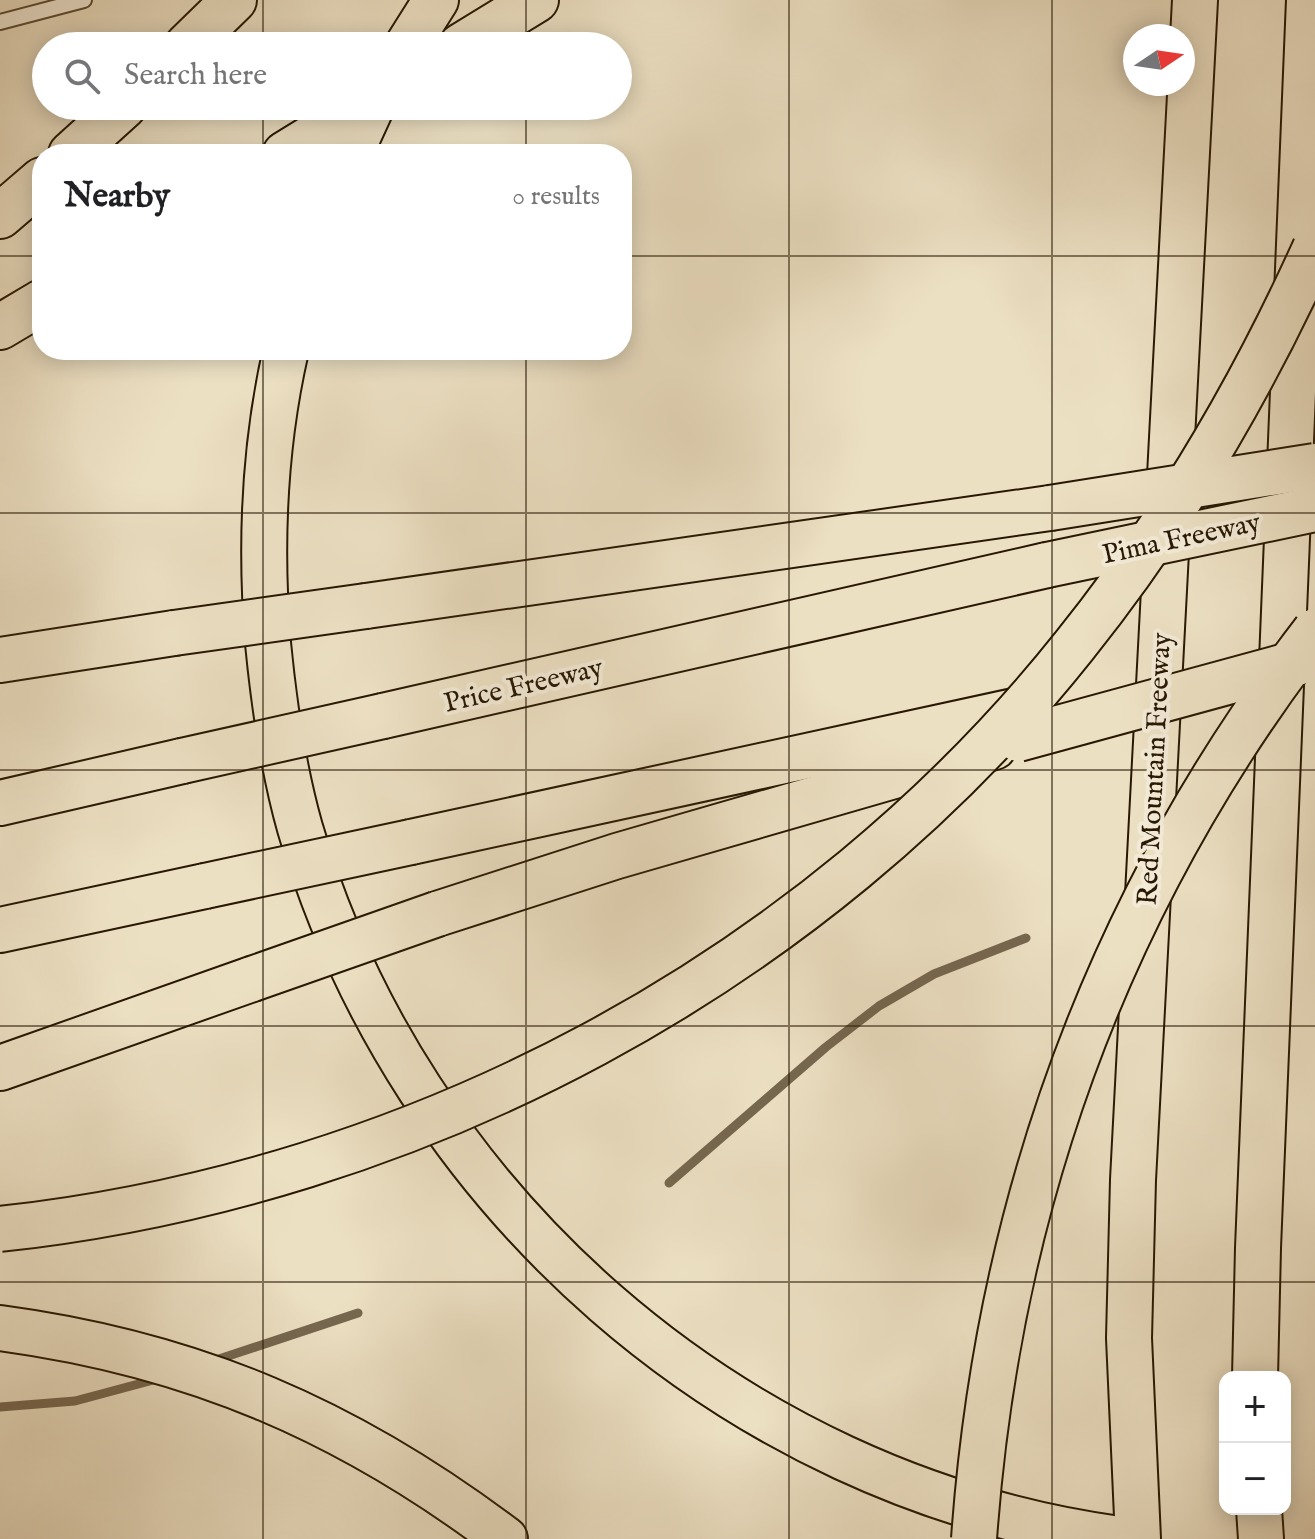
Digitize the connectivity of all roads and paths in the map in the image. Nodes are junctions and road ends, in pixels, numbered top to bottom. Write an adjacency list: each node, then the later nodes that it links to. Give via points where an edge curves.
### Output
1 (84, 0): 7 (lane)
2 (234, 0): 8 (highway)
3 (436, 0): 9 (highway)
4 (536, 0): 10 (highway)
5 (1195, 0): 41 (highway, Red Mountain Freeway, via 1133,1180 1129,1338)
6 (1309, 0): 36 (highway)
7 (0, 22)
8 (201, 32)
9 (416, 32)
10 (484, 32)
11 (109, 120): 14 (highway)
12 (340, 120): 15 (highway)
13 (366, 120): 16 (highway)
14 (82, 144)
15 (301, 144)
16 (355, 144)
17 (32, 189): 18 (highway)
18 (0, 216)
19 (1315, 248): 34 (highway, bridge, via 1223,429 1097,618 964,769 803,910 624,1028 432,1121 229,1188)
20 (32, 308): 21 (highway)
21 (0, 327)
22 (284, 360): 38 (highway, via 264,523 265,599 278,727 314,869 360,983 397,1053 512,1213 575,1277 656,1346 753,1412)
23 (1315, 466): 29 (highway, bridge)
24 (1315, 509): 25 (highway, Pima Freeway, bridge)
25 (1047, 565): 31 (highway, Price Freeway, bridge)
26 (1315, 631): 38 (highway, bridge, via 1191,814 1125,941 1077,1054 1043,1154 1009,1284 985,1423)
27 (1315, 652): 30 (highway)
28 (1315, 658): 30 (highway, bridge)
29 (0, 660)
30 (1023, 724): 32 (highway, bridge, via 411,842); 33 (highway, bridge, via 437,914)
31 (0, 803)
32 (0, 930)
33 (0, 1068)
34 (0, 1229)
35 (0, 1328): 39 (highway, via 130,1351 267,1397 403,1467)
36 (1255, 1371)
37 (1259, 1515): 42 (highway)
38 (976, 1524): 40 (highway)
39 (502, 1537)
40 (1119, 1539)
41 (1138, 1539)
42 (1261, 1539)

